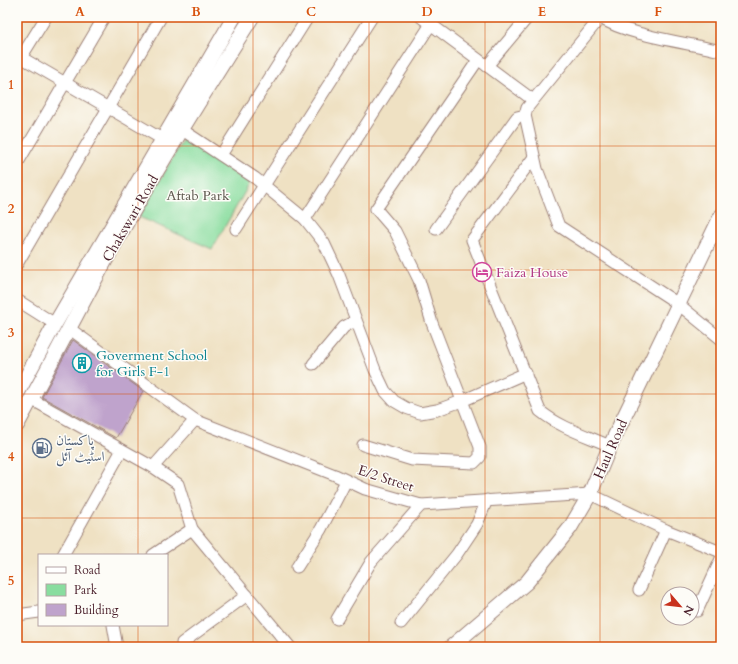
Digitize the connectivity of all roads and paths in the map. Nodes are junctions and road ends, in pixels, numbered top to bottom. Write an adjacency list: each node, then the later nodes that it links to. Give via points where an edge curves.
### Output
1 (46, 17): 13 (street)
2 (104, 17): 15 (street)
3 (161, 17): 17 (street)
4 (234, 17): 20 (main road, Chakswari Road)
5 (252, 17): 19 (main road, Chakswari Road)
6 (308, 17): 21 (street)
7 (372, 17): 24 (street)
8 (421, 17): 11 (street)
9 (528, 17): 14 (street)
10 (599, 17): 12 (street, via 627,30); 16 (street)
11 (431, 24): 14 (street); 26 (street)
12 (721, 51)
13 (18, 59): 15 (street)
14 (483, 63): 16 (street); 40 (street, via 376,209 395,231 419,280)
15 (65, 83): 17 (street); 23 (street)
16 (532, 100): 18 (street)
17 (108, 108): 20 (street); 29 (street)
18 (525, 115): 22 (street); 28 (street, via 517,116)
19 (181, 129): 21 (street); 34 (main road, Chakswari Road)
20 (162, 139): 33 (main road, Chakswari Road)
21 (221, 155): 24 (street)
22 (534, 157): 31 (street, via 536,169 559,226); 37 (street, via 472,240)
23 (17, 164)
24 (264, 185): 26 (street); 27 (street)
25 (721, 216): 31 (main road, Haul Road)
26 (305, 219): 32 (street, via 324,242)
27 (236, 229)
28 (436, 229)
29 (17, 264)
30 (17, 300): 33 (street)
31 (679, 304): 35 (street); 44 (main road, Haul Road)
32 (355, 321): 36 (street, via 344,327); 40 (street, via 385,391 394,401 420,413)
33 (55, 324): 38 (main road, Chakswari Road)
34 (70, 329): 39 (main road, Chakswari Road); 41 (street, E/2 Street)
35 (721, 339)
36 (314, 364)
37 (526, 373): 40 (street); 44 (street, via 540,411 568,430)
38 (17, 394)
39 (31, 400): 42 (main road, Chakswari Road); 45 (street)
40 (462, 401): 43 (street, via 480,447 480,457 474,463 412,460)
41 (195, 420): 46 (street); 47 (street, E/2 Street)
42 (17, 425)
43 (363, 445)
44 (610, 446): 48 (main road, Haul Road)
45 (122, 450): 46 (street); 54 (street)
46 (153, 467): 51 (street, via 178,484)
47 (346, 481): 50 (street, E/2 Street); 57 (street, via 321,529)
48 (590, 494): 49 (street, E/2 Street); 52 (street, E/2 Street); 69 (main road, Haul Road, via 570,528 527,582)
49 (486, 500): 50 (street, E/2 Street); 64 (street, via 477,524 457,554)
50 (421, 505): 63 (street, via 371,562)
51 (192, 529): 55 (street); 59 (street)
52 (666, 530): 53 (street, E/2 Street); 58 (street)
53 (721, 552)
54 (65, 554)
55 (154, 554)
56 (721, 559): 60 (street)
57 (297, 567)
58 (639, 590)
59 (247, 595): 66 (street); 68 (street)
60 (700, 605)
61 (38, 612): 62 (street)
62 (17, 615)
63 (337, 619)
64 (401, 623)
65 (113, 626): 67 (street)
66 (182, 643)
67 (117, 647)
68 (290, 647)
69 (451, 647)

